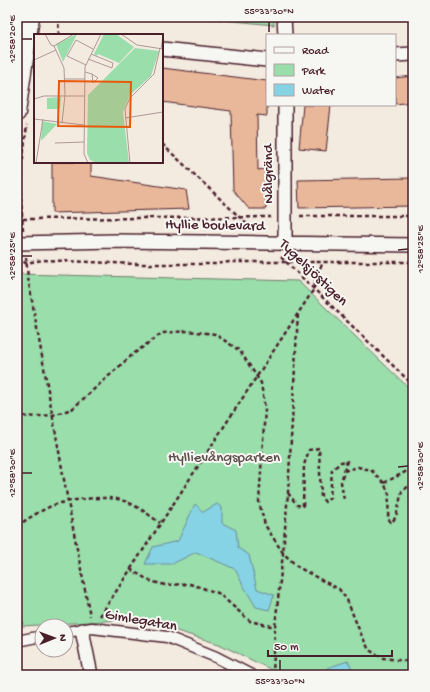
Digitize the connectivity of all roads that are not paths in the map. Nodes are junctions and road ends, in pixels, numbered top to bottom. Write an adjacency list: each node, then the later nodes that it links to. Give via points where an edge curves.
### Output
1 (31, 17): 4 (street)
2 (284, 17): 3 (street)
3 (284, 34)
4 (32, 36): 10 (street)
5 (163, 49): 8 (street)
6 (413, 54): 7 (street)
7 (396, 55)
8 (266, 60)
9 (285, 106): 12 (street, Nålgränd)
10 (22, 115)
11 (20, 242): 12 (street, Hyllie boulevard)
12 (285, 243): 13 (street, Hyllie boulevard)
13 (413, 245)
14 (87, 629): 15 (street, Gimlegatan); 18 (street); 19 (street, Gimlegatan, via 167,637)
15 (74, 631)
16 (34, 638): 17 (street)
17 (17, 641)
18 (91, 675)
19 (251, 675)

